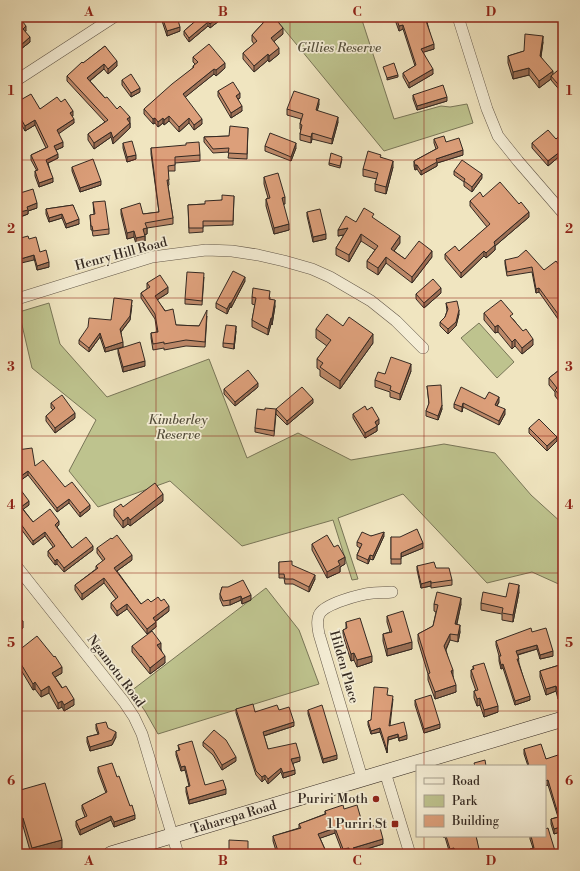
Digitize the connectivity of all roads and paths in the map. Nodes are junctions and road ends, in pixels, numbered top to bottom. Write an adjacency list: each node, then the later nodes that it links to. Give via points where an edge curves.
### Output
1 (114, 17): 3 (street)
2 (458, 17): 4 (street, via 498,136)
3 (17, 80)
4 (563, 213)
5 (17, 299): 6 (street, Henry Hill Road, via 152,257 206,250 232,251 284,261 330,277 372,301)
6 (423, 348)
7 (17, 567): 12 (street, Ngamotu Road, via 134,717 148,751)
8 (392, 592): 11 (street, Hilden Place, via 372,593 334,603 324,608 317,623)
9 (563, 719): 10 (street, Taharepa Road)
10 (385, 772): 11 (street, Taharepa Road); 15 (street)
11 (362, 778): 12 (street, Taharepa Road)
12 (173, 835): 13 (street, Taharepa Road); 14 (street, Ngamotu Road)
13 (111, 854)
14 (178, 854)
15 (410, 854)

